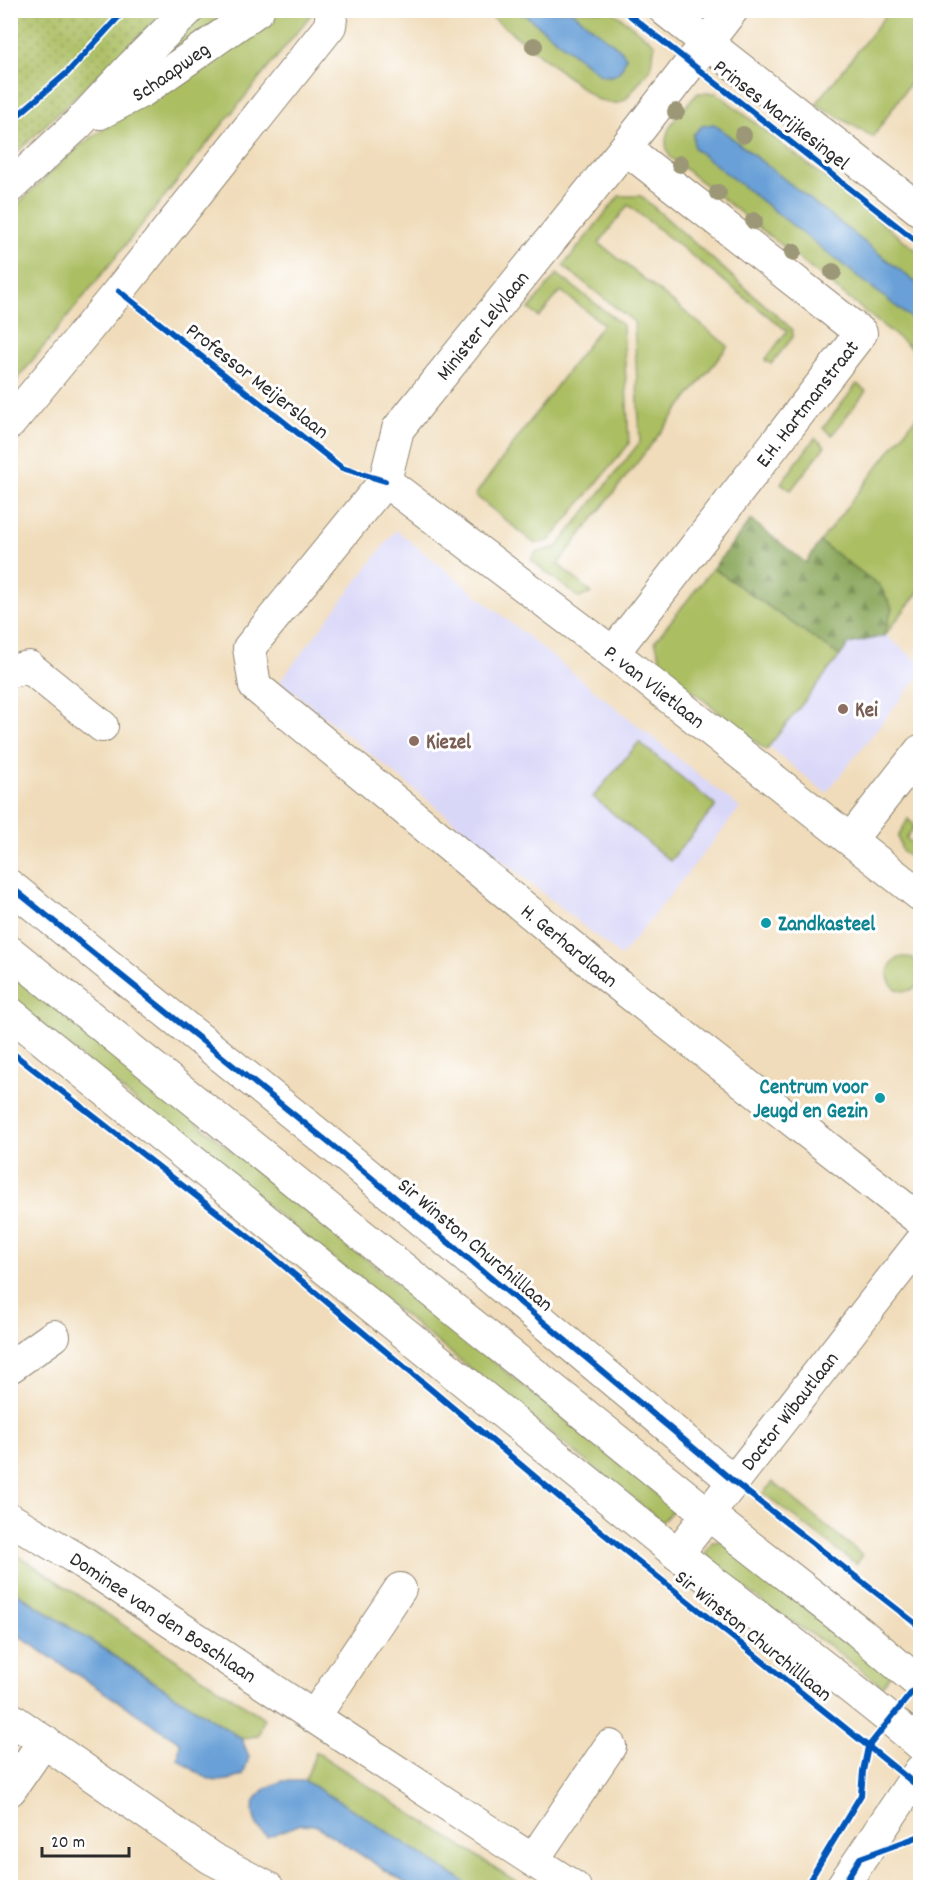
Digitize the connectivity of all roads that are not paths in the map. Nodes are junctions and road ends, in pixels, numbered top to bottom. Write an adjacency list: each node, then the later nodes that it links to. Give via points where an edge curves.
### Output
1 (188, 10): 7 (street, Schaapweg)
2 (258, 10): 7 (street, Schaapweg, via 144,90)
3 (332, 10): 11 (street, via 330,26)
4 (665, 10): 6 (street, Prinses Marijkesingel)
5 (732, 10): 6 (street, Minister Lelylaan)
6 (707, 43): 8 (street, Minister Lelylaan); 10 (street, Prinses Marijkesingel)
7 (78, 124): 9 (street, Schaapweg)
8 (626, 148): 12 (street, Minister Lelylaan, via 398,429); 14 (street, E.H. Hartmanstraat, via 861,333)
9 (10, 187)
10 (921, 210)
11 (10, 423)
12 (385, 481): 13 (street, Minister Lelylaan); 14 (street, P. van Vlietlaan)
13 (249, 648): 23 (street, H. Gerhardlaan, via 255,686 611,979)
14 (613, 653): 18 (street, P. van Vlietlaan)
15 (10, 671): 16 (street, via 29,667)
16 (102, 726)
17 (921, 751): 18 (street)
18 (851, 839): 20 (street, P. van Vlietlaan)
19 (10, 886): 27 (street, Sir Winston Churchilllaan, via 349,1159)
20 (921, 895)
21 (10, 952): 28 (street)
22 (10, 1013): 30 (street, Sir Winston Churchilllaan)
23 (921, 1220)
24 (921, 1243): 27 (street, Doctor Wibautlaan)
25 (54, 1336): 26 (street)
26 (10, 1367)
27 (733, 1481): 28 (street, Doctor Wibautlaan)
28 (708, 1514): 30 (street, Doctor Wibautlaan); 32 (street)
29 (10, 1519): 33 (street, Dominee van den Boschlaan, via 84,1563)
30 (677, 1554): 36 (street, Sir Winston Churchilllaan)
31 (400, 1589): 33 (street)
32 (921, 1684)
33 (314, 1717): 40 (street, Dominee van den Boschlaan)
34 (10, 1718): 35 (street)
35 (44, 1741): 39 (street); 41 (street, via 211,1858)
36 (921, 1744)
37 (610, 1746): 40 (street)
38 (921, 1771): 43 (street)
39 (10, 1790)
40 (533, 1860): 42 (street, Dominee van den Boschlaan)
41 (268, 1887)
42 (575, 1887)
43 (841, 1887)

